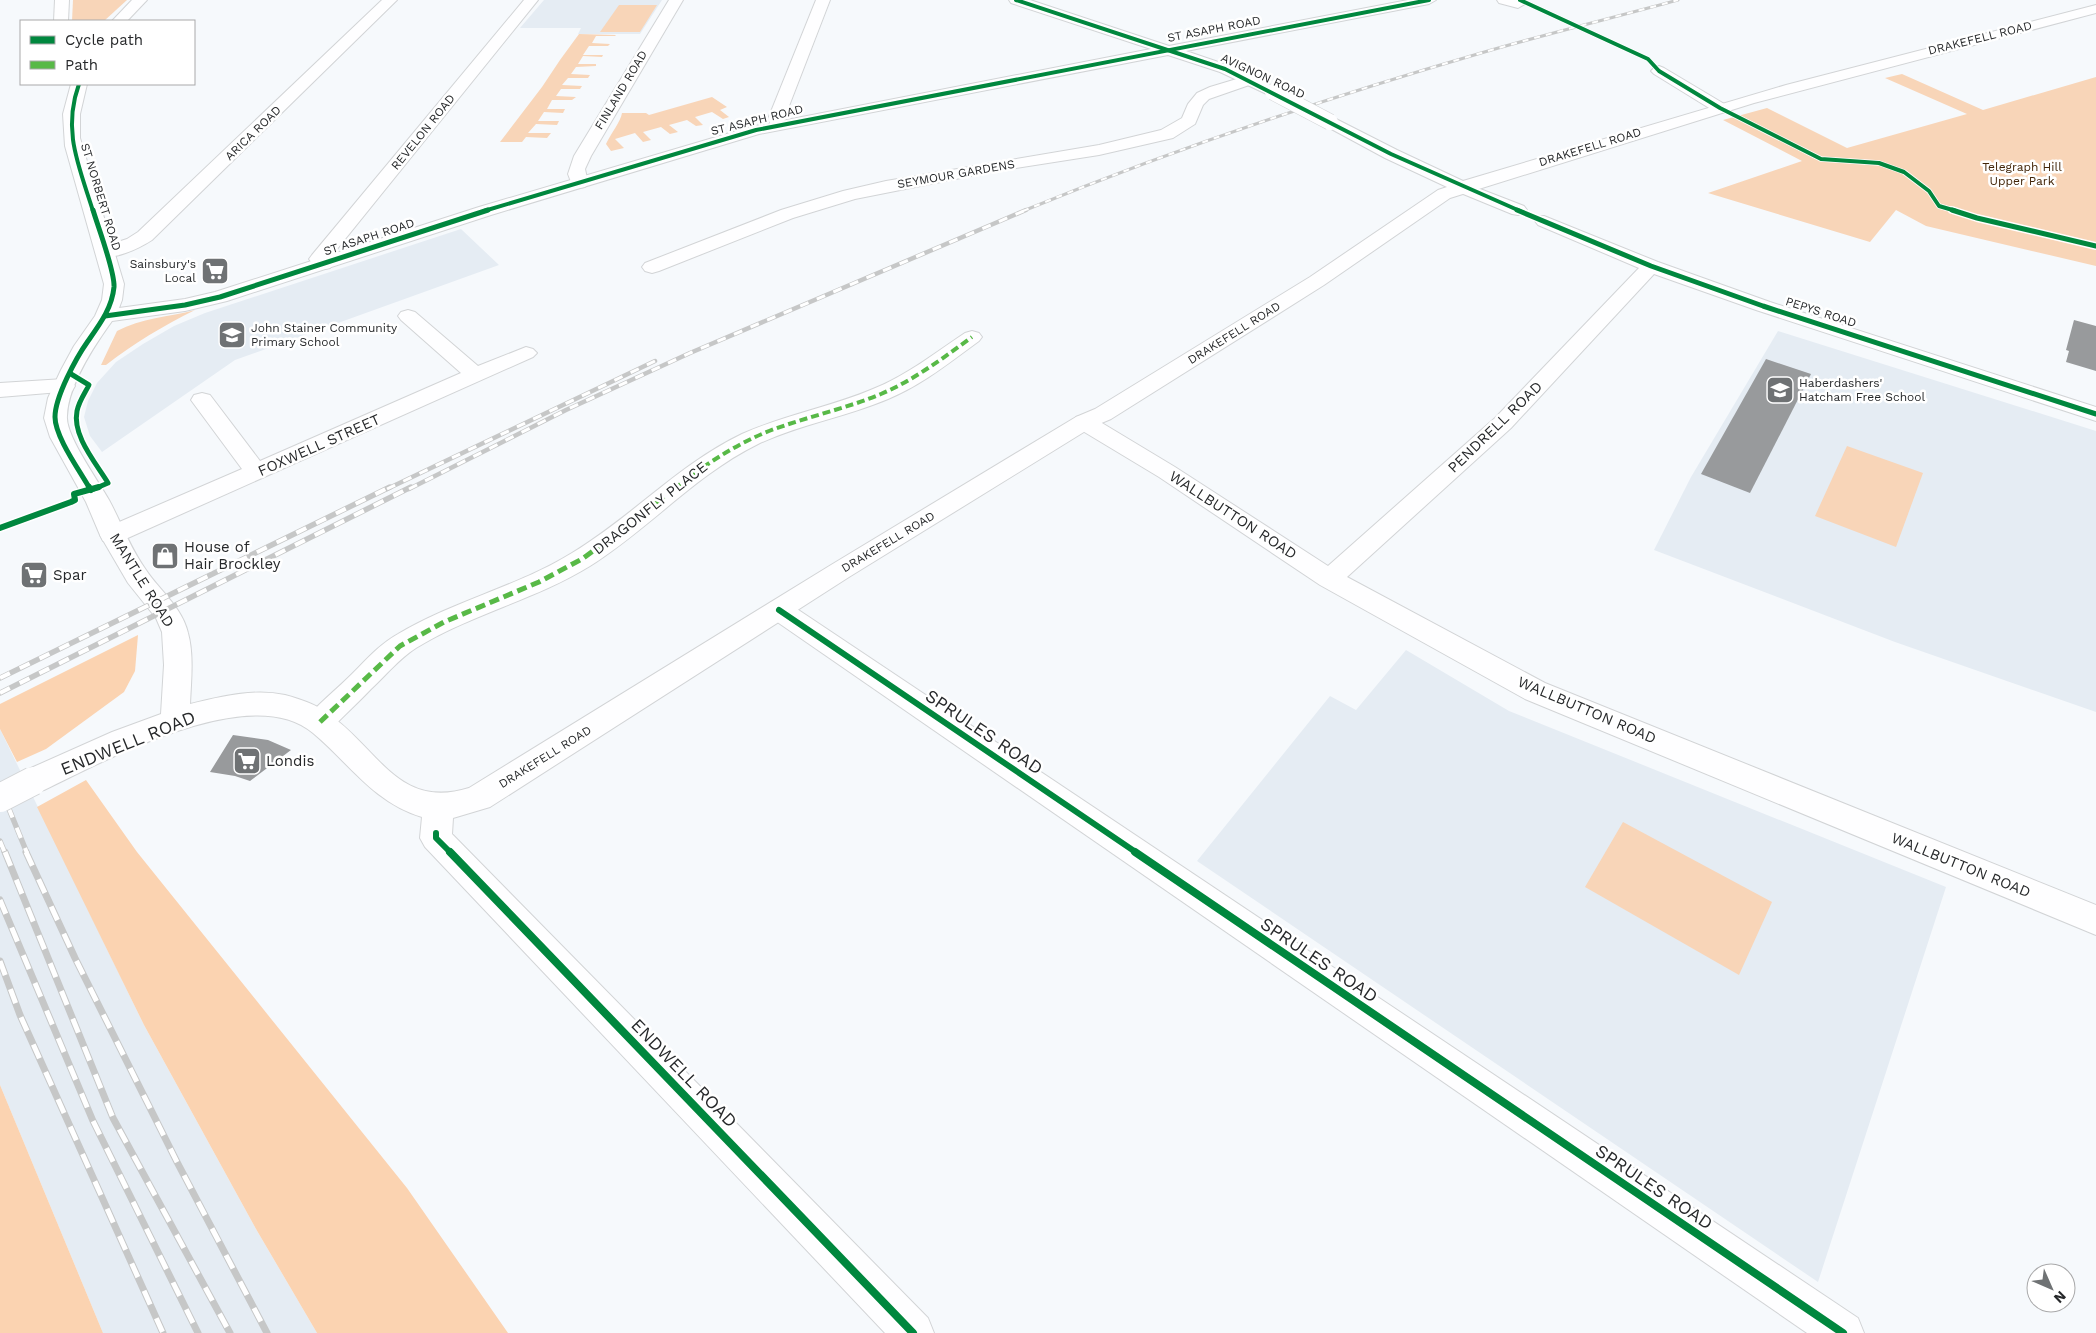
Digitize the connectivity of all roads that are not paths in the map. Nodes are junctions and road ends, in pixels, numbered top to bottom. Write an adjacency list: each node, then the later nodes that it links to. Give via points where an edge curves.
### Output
1 (62, 0): 10 (street)
2 (140, 0): 11 (street)
3 (390, 0): 22 (street, ARICA ROAD, via 145,236)
4 (532, 0): 23 (street, REVELON ROAD, via 319,258)
5 (676, 0): 18 (street, FINLAND ROAD, via 587,147 576,169)
6 (823, 0): 17 (street, via 776,119)
7 (1016, 0): 12 (street, AVIGNON ROAD)
8 (1428, 0): 12 (street, ST ASAPH ROAD)
9 (2096, 9): 16 (street, DRAKEFELL ROAD)
10 (61, 20)
11 (120, 20)
12 (1166, 50): 14 (street, AVIGNON ROAD); 17 (street, ST ASAPH ROAD)
13 (1659, 71): 16 (street)
14 (1250, 80): 19 (street, AVIGNON ROAD, bridge, via 1391,154); 25 (street, SEYMOUR GARDENS, via 1204,96 1196,104 1189,121 1167,134 1099,150 849,195 787,214)
15 (79, 85): 22 (street, ST NORBERT ROAD, via 72,106 72,146)
16 (1720, 108): 19 (street, DRAKEFELL ROAD)
17 (778, 124): 18 (street, ST ASAPH ROAD)
18 (579, 183): 23 (street, ST ASAPH ROAD)
19 (1462, 187): 20 (street); 35 (street, DRAKEFELL ROAD, via 1444,194 1317,281 1203,353 1103,414)
20 (1518, 210)
21 (1544, 221): 24 (street, PEPYS ROAD)
22 (106, 252): 26 (street, ST NORBERT ROAD, via 114,284)
23 (323, 264): 26 (street, ST ASAPH ROAD, via 220,297)
24 (1651, 266): 34 (street, PEPYS ROAD, via 1763,306); 38 (street, PENDRELL ROAD, via 1503,423)
25 (652, 267)
26 (105, 316): 31 (street, MANTLE ROAD, via 84,346)
27 (408, 316): 30 (street)
28 (972, 337): 41 (street, DRAGONFLY PLACE, via 898,386 759,435 712,460 675,486 621,533 574,564 524,590 450,618 399,646)
29 (526, 353): 30 (street, FOXWELL STREET)
30 (476, 375): 36 (street, FOXWELL STREET)
31 (64, 386): 32 (street); 37 (street, MANTLE ROAD, via 54,418)
32 (0, 390)
33 (202, 400): 36 (street)
34 (2096, 414)
35 (1084, 422): 38 (street, WALLBUTTON ROAD); 39 (street, DRAKEFELL ROAD)
36 (256, 472): 37 (street, FOXWELL STREET)
37 (112, 535): 40 (street, MANTLE ROAD, via 137,577 167,614 175,632 178,665)
38 (1329, 578): 44 (street, WALLBUTTON ROAD, via 1535,691)
39 (779, 610): 43 (street, DRAKEFELL ROAD, via 479,798); 46 (street, SPRULES ROAD)
40 (175, 720): 41 (street, ENDWELL ROAD, via 238,704 284,706); 42 (street, ENDWELL ROAD, bridge, via 97,751)
41 (320, 722): 43 (street, ENDWELL ROAD, via 400,796)
42 (0, 798)
43 (438, 807): 45 (street, ENDWELL ROAD, via 436,838)
44 (2096, 920)
45 (913, 1333)
46 (1843, 1333)

